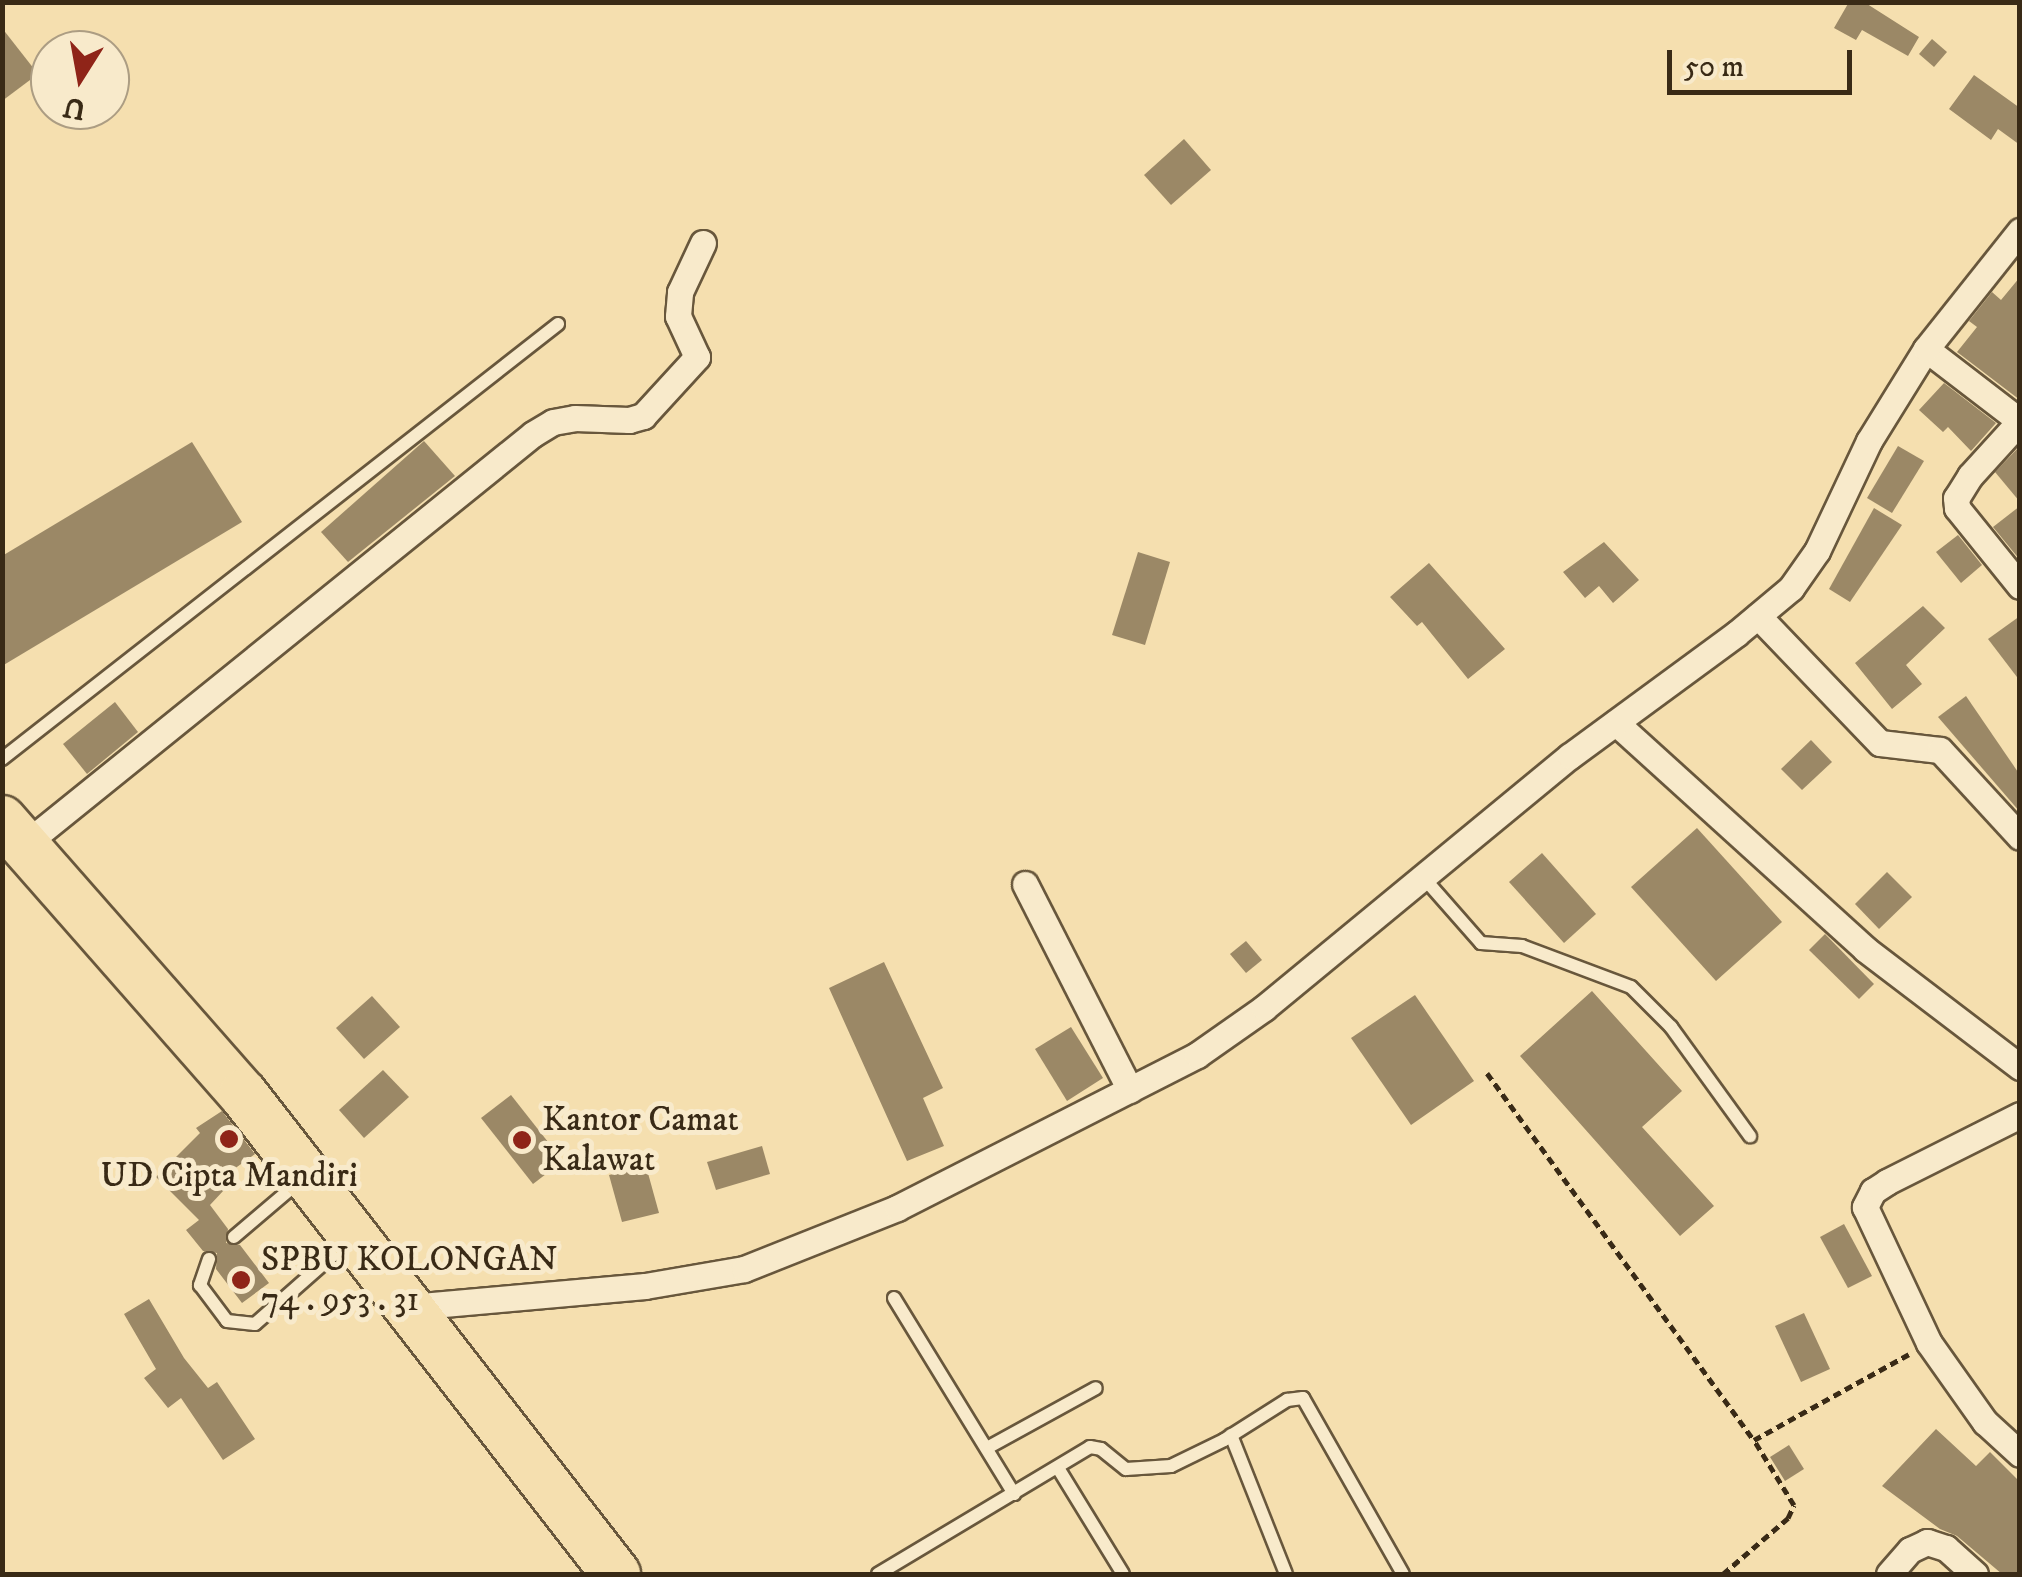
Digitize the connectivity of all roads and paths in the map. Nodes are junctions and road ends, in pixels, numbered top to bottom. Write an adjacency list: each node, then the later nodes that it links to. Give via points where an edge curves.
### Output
1 (2020, 231): 4 (street)
2 (703, 243): 9 (street, via 680,292 678,316 697,357 643,416 575,418 533,434)
3 (558, 324): 8 (lane)
4 (1926, 350): 5 (street, via 2020,421 1956,498 1957,508); 6 (street, via 1869,441 1817,551 1791,588)
5 (2020, 586)
6 (1758, 616): 7 (street); 10 (street, via 1880,743 1940,750)
7 (1616, 722): 11 (street); 13 (street, via 1866,949)
8 (2, 759)
9 (13, 833): 18 (highway, via 243,1094)
10 (2020, 837)
11 (1423, 877): 15 (street, via 1264,1008 1197,1055); 17 (lane, via 1481,944 1522,946 1631,987 1671,1027)
12 (1025, 884): 15 (street)
13 (2020, 1067)
14 (1487, 1073): 27 (path)
15 (1130, 1090): 23 (street, via 897,1208 744,1269 645,1286)
16 (2020, 1115): 24 (street, via 1887,1182 1867,1200 1866,1215)
17 (1750, 1136)
18 (306, 1176): 19 (lane); 20 (highway)
19 (234, 1237)
20 (354, 1237): 21 (lane, via 254,1324 227,1321 200,1284); 23 (highway)
21 (209, 1259)
22 (894, 1298): 28 (lane)
23 (410, 1307): 32 (highway)
24 (1929, 1343): 27 (path); 29 (street, via 1986,1422)
25 (1096, 1388): 28 (lane)
26 (1232, 1435): 30 (lane, via 1149,1471 1126,1469 1090,1447); 35 (lane); 36 (lane, via 1287,1400 1308,1402)
27 (1754, 1440): 37 (path, via 1794,1505 1788,1518)
28 (988, 1448): 31 (lane)
29 (2020, 1454)
30 (1058, 1468): 31 (lane); 34 (lane)
31 (1014, 1494): 33 (lane)
32 (616, 1574)
33 (878, 1574)
34 (1123, 1574)
35 (1286, 1574)
36 (1403, 1574)
37 (1723, 1574)
38 (1889, 1574): 39 (street, via 1910,1550 1928,1542 1946,1548)
39 (1975, 1574)

